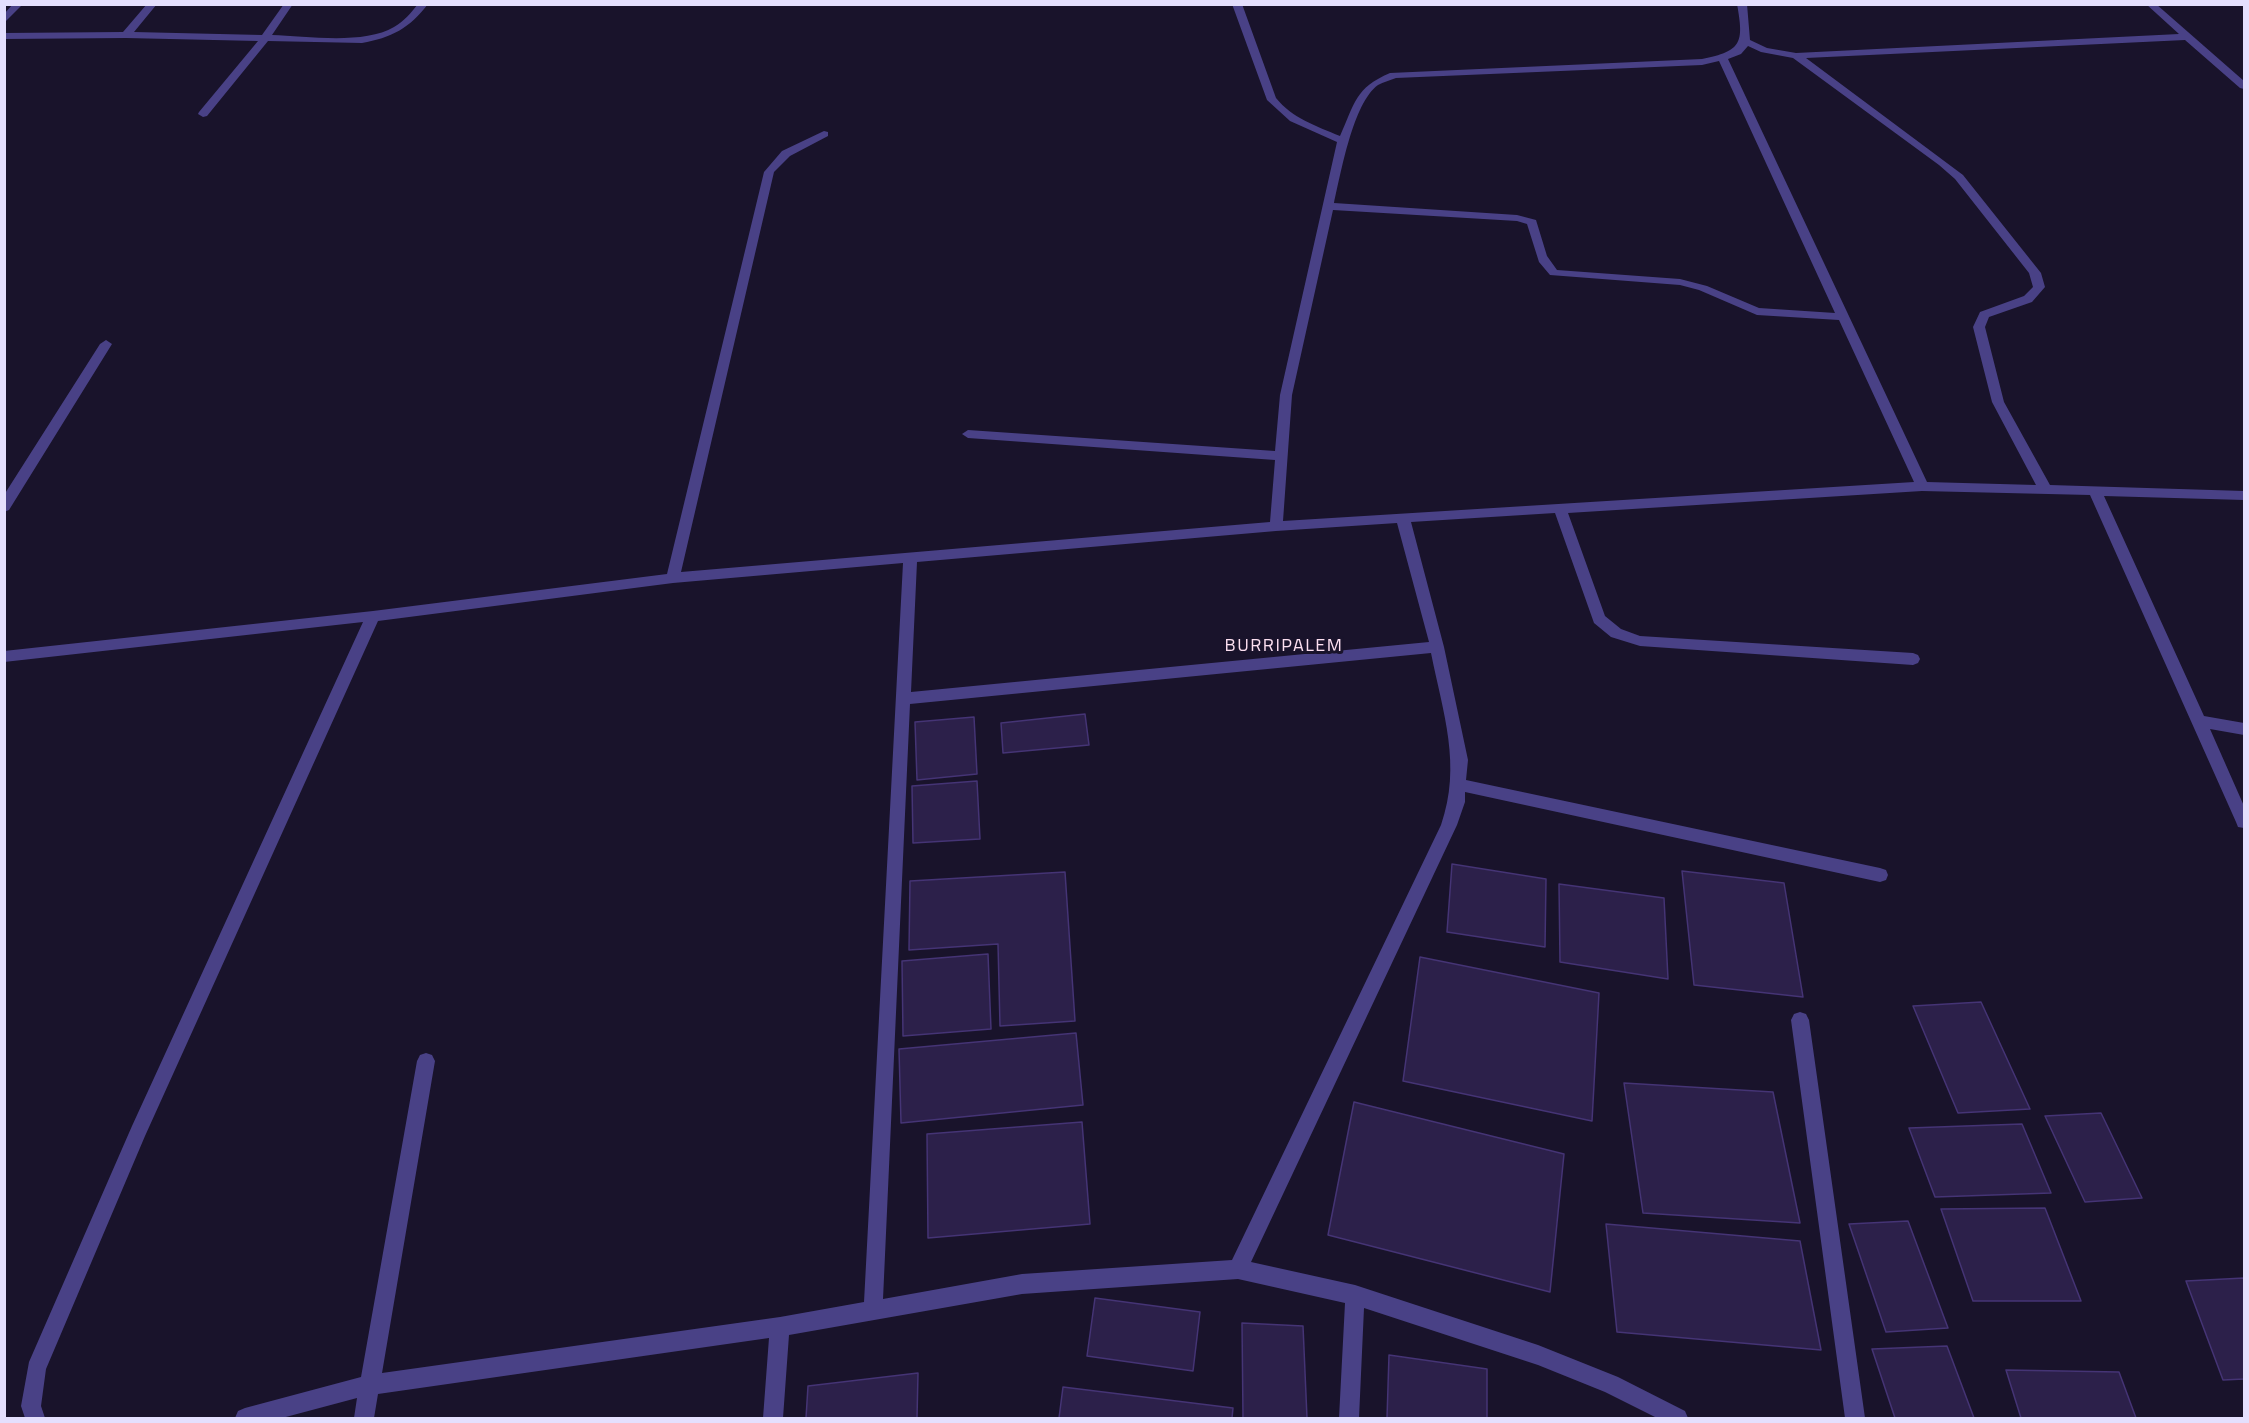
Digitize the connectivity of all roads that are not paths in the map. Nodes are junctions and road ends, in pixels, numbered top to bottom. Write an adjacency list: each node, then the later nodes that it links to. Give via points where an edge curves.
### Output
1 (19, 4): 8 (street)
2 (153, 4): 9 (street)
3 (289, 4): 12 (street)
4 (424, 4): 12 (street, via 399,31 383,37)
5 (1237, 4): 19 (street, via 1278,109)
6 (1742, 4): 13 (street)
7 (2150, 4): 11 (street)
8 (4, 20)
9 (126, 35): 10 (street); 12 (street)
10 (4, 36)
11 (2186, 37): 14 (street); 16 (street)
12 (266, 38): 17 (street)
13 (1746, 42): 14 (street, via 1764,51); 15 (street, via 1738,52)
14 (1796, 56): 26 (street, via 1959,177 2035,273 2039,288 2028,299 1984,315 1979,327 1998,402)
15 (1723, 59): 19 (street, via 1394,75 1375,82 1363,96); 21 (street)
16 (2244, 86)
17 (203, 114)
18 (824, 134): 34 (street, via 789,151 775,161 769,172)
19 (1343, 141): 20 (street)
20 (1329, 206): 21 (street, via 1517,218 1532,222 1545,266 1554,273 1680,282 1757,311); 24 (street, via 1286,395)
21 (1843, 316): 25 (street)
22 (106, 344): 29 (street)
23 (968, 434): 24 (street)
24 (1281, 456): 32 (street)
25 (1922, 486): 26 (street); 30 (street)
26 (2046, 490): 27 (street)
27 (2095, 491): 28 (street); 40 (street)
28 (2244, 495)
29 (4, 507)
30 (1560, 509): 31 (street); 38 (street, via 1599,619 1616,633 1640,641)
31 (1403, 519): 32 (street); 36 (street)
32 (1276, 526): 33 (street)
33 (910, 558): 34 (street); 39 (street)
34 (673, 578): 35 (street)
35 (373, 616): 37 (street); 52 (street, via 138,1132 36,1369 31,1406)
36 (1437, 647): 39 (street); 42 (street, via 1460,760)
37 (4, 657)
38 (1913, 659)
39 (902, 699): 49 (street)
40 (2198, 721): 41 (street); 43 (street)
41 (2244, 729)
42 (1460, 785): 44 (street); 47 (street, via 1449,825)
43 (2244, 822)
44 (1880, 874)
45 (1800, 1020): 58 (street)
46 (426, 1061): 51 (street)
47 (1238, 1269): 48 (street); 49 (street, via 1022,1284)
48 (1355, 1295): 56 (street); 57 (street, via 1611,1383)
49 (873, 1312): 50 (street)
50 (780, 1327): 51 (street); 55 (street)
51 (369, 1385): 53 (street); 54 (street)
52 (35, 1419)
53 (244, 1419)
54 (364, 1419)
55 (773, 1419)
56 (1349, 1419)
57 (1678, 1419)
58 (1855, 1419)

